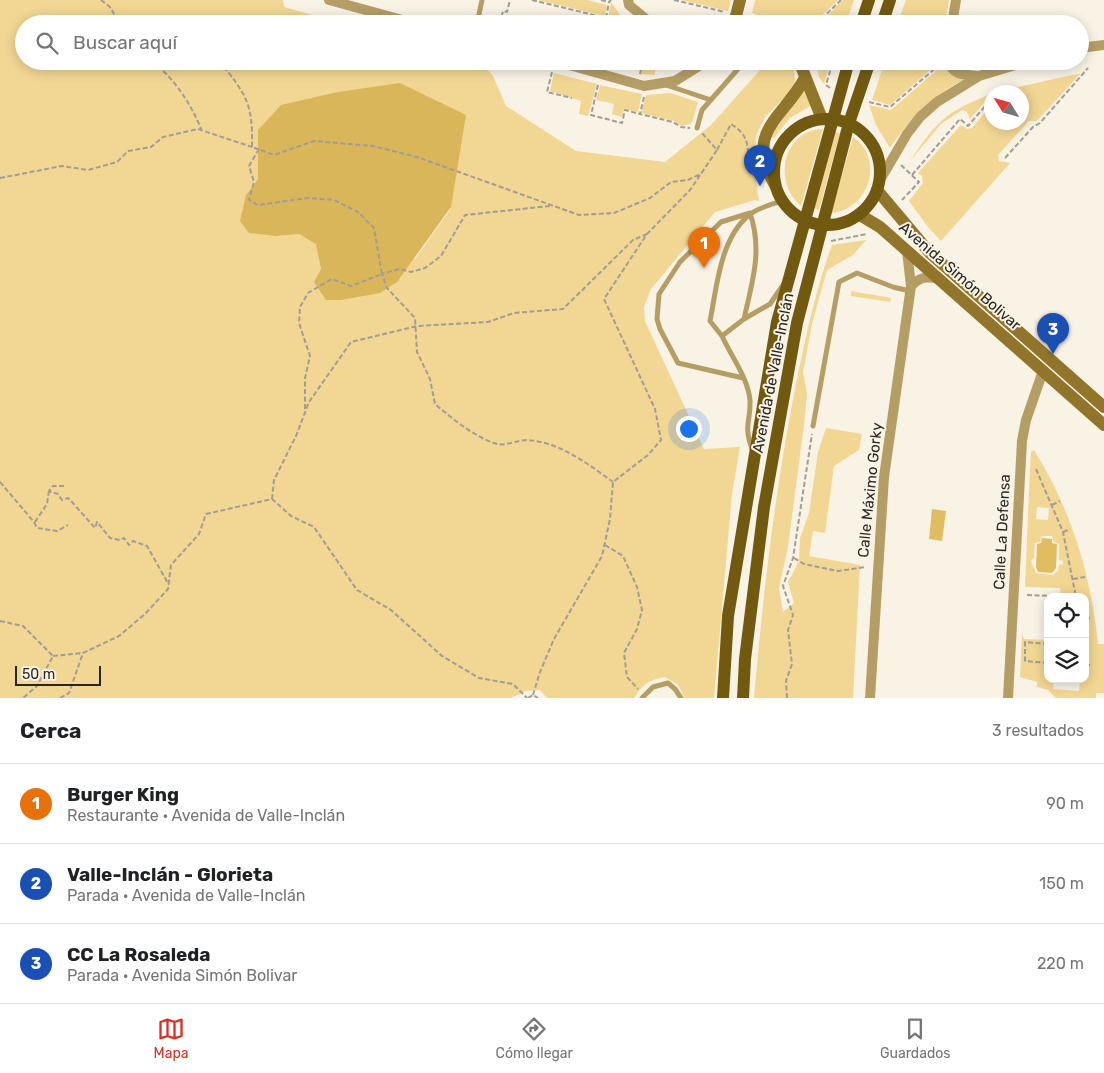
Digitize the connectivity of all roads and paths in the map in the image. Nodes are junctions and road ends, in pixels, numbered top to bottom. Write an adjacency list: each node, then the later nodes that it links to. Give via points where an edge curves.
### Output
1 (101, 0): 16 (path)
2 (329, 0): 17 (street)
3 (482, 0): 18 (lane)
4 (510, 0): 19 (path, via 507,12 503,11)
5 (532, 0): 20 (path)
6 (602, 0): 14 (path)
7 (628, 0): 22 (street, via 629,5)
8 (674, 0): 15 (path)
9 (740, 0): 23 (main road)
10 (841, 0): 24 (path)
11 (869, 0): 25 (main road)
12 (890, 0): 26 (main road)
13 (956, 0): 27 (street)
14 (610, 1): 21 (path)
15 (726, 12)
16 (115, 15)
17 (384, 15)
18 (479, 15)
19 (502, 15)
20 (594, 15)
21 (607, 15)
22 (641, 15)
23 (736, 15)
24 (825, 15)
25 (864, 15)
26 (885, 15)
27 (954, 15)
28 (1104, 45): 29 (street)
29 (1089, 47)
30 (162, 70): 62 (path, via 194,110)
31 (226, 70): 63 (path, via 244,91 252,121)
32 (587, 70): 49 (street, via 644,86)
33 (641, 70): 45 (path)
34 (693, 70): 49 (street)
35 (737, 70): 55 (lane)
36 (802, 70): 47 (main road)
37 (830, 70): 52 (path, via 826,85)
38 (846, 70): 59 (main road, Avenida de Valle-Inclán)
39 (867, 70): 60 (main road, Avenida de Valle-Inclán)
40 (935, 70): 56 (path, via 890,107)
41 (953, 70): 46 (street, via 958,74)
42 (999, 70): 46 (street)
43 (1086, 70): 66 (path)
44 (552, 72): 51 (path)
45 (640, 76)
46 (979, 76): 73 (street, via 937,102 920,117)
47 (805, 78): 59 (main road); 68 (main road, via 795,97 781,110 763,142)
48 (598, 84): 58 (path, via 591,115 622,122 625,110)
49 (663, 84): 55 (lane)
50 (545, 86): 51 (path)
51 (548, 87): 54 (path, via 547,92)
52 (830, 88)
53 (644, 95): 58 (path)
54 (572, 98)
55 (710, 100): 61 (lane, via 702,110)
56 (869, 102)
57 (984, 107): 70 (path, via 968,126 960,119)
58 (640, 114): 61 (path, via 681,127)
59 (827, 118): 60 (main road); 72 (main road, via 804,124 789,134 779,149 774,166); 79 (main road, Avenida de Valle-Inclán)
60 (848, 123): 73 (main road, via 865,134 876,150 880,163); 80 (main road, Avenida de Valle-Inclán)
61 (697, 128): 65 (path)
62 (202, 131): 63 (path); 71 (path, via 198,129 163,137 150,147 128,151 117,162 88,170 62,166)
63 (252, 147): 64 (path)
64 (259, 149): 76 (path, via 274,155 314,141 373,146 416,157); 85 (path, via 249,166 254,182 249,200 258,205 293,199 334,200 358,212 374,228)
65 (717, 150): 68 (path, via 731,124 741,130 746,139 750,159); 69 (path)
66 (1005, 158)
67 (900, 164): 70 (path)
68 (764, 166): 72 (main road)
69 (704, 172): 76 (path, via 688,180 671,182 650,198 614,213 579,215); 81 (path)
70 (912, 175): 74 (path, via 920,182)
71 (0, 178)
72 (775, 185): 75 (main road)
73 (878, 185): 78 (main road, via 870,204); 94 (main road, Avenida Simón Bolivar, via 930,252)
74 (902, 200)
75 (781, 201): 77 (lane); 79 (main road)
76 (553, 206): 85 (path, via 464,215 441,256 425,268 410,272 399,269)
77 (750, 213): 89 (lane, via 758,256); 91 (lane, via 727,244 710,322); 93 (lane, via 721,222 680,262 659,294 657,319 678,363)
78 (860, 215): 80 (main road, via 842,224); 84 (main road, Avenida Simón Bolivar)
79 (804, 221): 80 (main road); 86 (main road, Avenida de Valle-Inclán)
80 (821, 226): 135 (main road, Avenida de Valle-Inclán, via 797,323 764,507 744,659)
81 (647, 234): 90 (path, via 633,240 563,309 514,313 488,322); 101 (path, via 604,299 656,409 661,440 648,455)
82 (871, 234): 83 (path, via 832,240)
83 (828, 245)
84 (908, 251): 87 (main road, Avenida Simón Bolivar); 88 (street, Calle Máximo Gorky)
85 (382, 274): 90 (path, via 387,288 416,318); 95 (path, via 351,286 332,279 308,293 302,301 299,323 310,356 305,378)
86 (790, 274): 89 (lane, via 770,304); 98 (main road, Avenida de Valle-Inclán, via 777,322)
87 (939, 279): 88 (street, via 926,276); 92 (main road, Avenida Simón Bolivar)
88 (911, 288): 97 (lane, via 893,287 856,273 839,282); 137 (street, Calle Máximo Gorky, via 884,477)
89 (744, 319): 91 (lane)
90 (417, 326): 95 (path, via 351,342 309,402); 101 (path, via 417,352 430,379 435,404 455,420 499,444 527,440 558,448 582,459)
91 (722, 336): 93 (lane)
92 (1043, 371): 96 (main road, Avenida Simón Bolivar); 138 (street, Calle La Defensa, via 1022,441)
93 (743, 378): 98 (lane, via 750,401 746,433)
94 (1104, 407)
95 (306, 412): 104 (path, via 274,480)
96 (1104, 425)
97 (813, 426): 112 (path)
98 (755, 456): 134 (main road, Avenida de Valle-Inclán, via 728,616)
99 (1036, 469): 106 (path)
100 (0, 482): 107 (path)
101 (613, 482): 111 (path)
102 (64, 486): 103 (path, via 53,486)
103 (50, 491): 107 (path, via 47,504); 116 (path, via 62,500 68,498 95,528 97,522 110,538 124,538 129,545 133,541 147,546)
104 (272, 499): 116 (path, via 206,514 199,534 171,564); 131 (path, via 291,516 314,527 357,590 391,610 442,656 479,678 513,684)
105 (1060, 501): 106 (path)
106 (1052, 505): 110 (path)
107 (35, 523): 108 (path, via 37,528 54,531)
108 (68, 525)
109 (1070, 529): 110 (path)
110 (1063, 532): 115 (path)
111 (604, 545): 127 (path, via 602,556 554,639); 128 (path, via 622,556 637,587 642,610 637,629 624,653 628,677)
112 (793, 558): 113 (path, via 838,572); 136 (path, via 783,586 793,615 788,630 792,664 786,681)
113 (866, 567)
114 (1085, 578): 115 (path)
115 (1073, 579): 117 (path)
116 (169, 585): 124 (path, via 145,614 119,636)
117 (1075, 593)
118 (1027, 595): 119 (path)
119 (1044, 596)
120 (1089, 618): 121 (path)
121 (1092, 618)
122 (0, 621): 125 (path, via 23,626)
123 (1044, 644): 126 (path, via 1025,642 1025,661)
124 (83, 653): 125 (path); 130 (path, via 69,693)
125 (53, 656): 129 (path, via 37,686)
126 (1044, 663)
127 (534, 695): 131 (path); 132 (path)
128 (643, 696): 133 (lane, via 653,687 668,684)
129 (23, 698)
130 (60, 698)
131 (527, 698)
132 (538, 698)
133 (681, 698)
134 (723, 698)
135 (743, 698)
136 (787, 698)
137 (870, 698)
138 (1008, 698)

